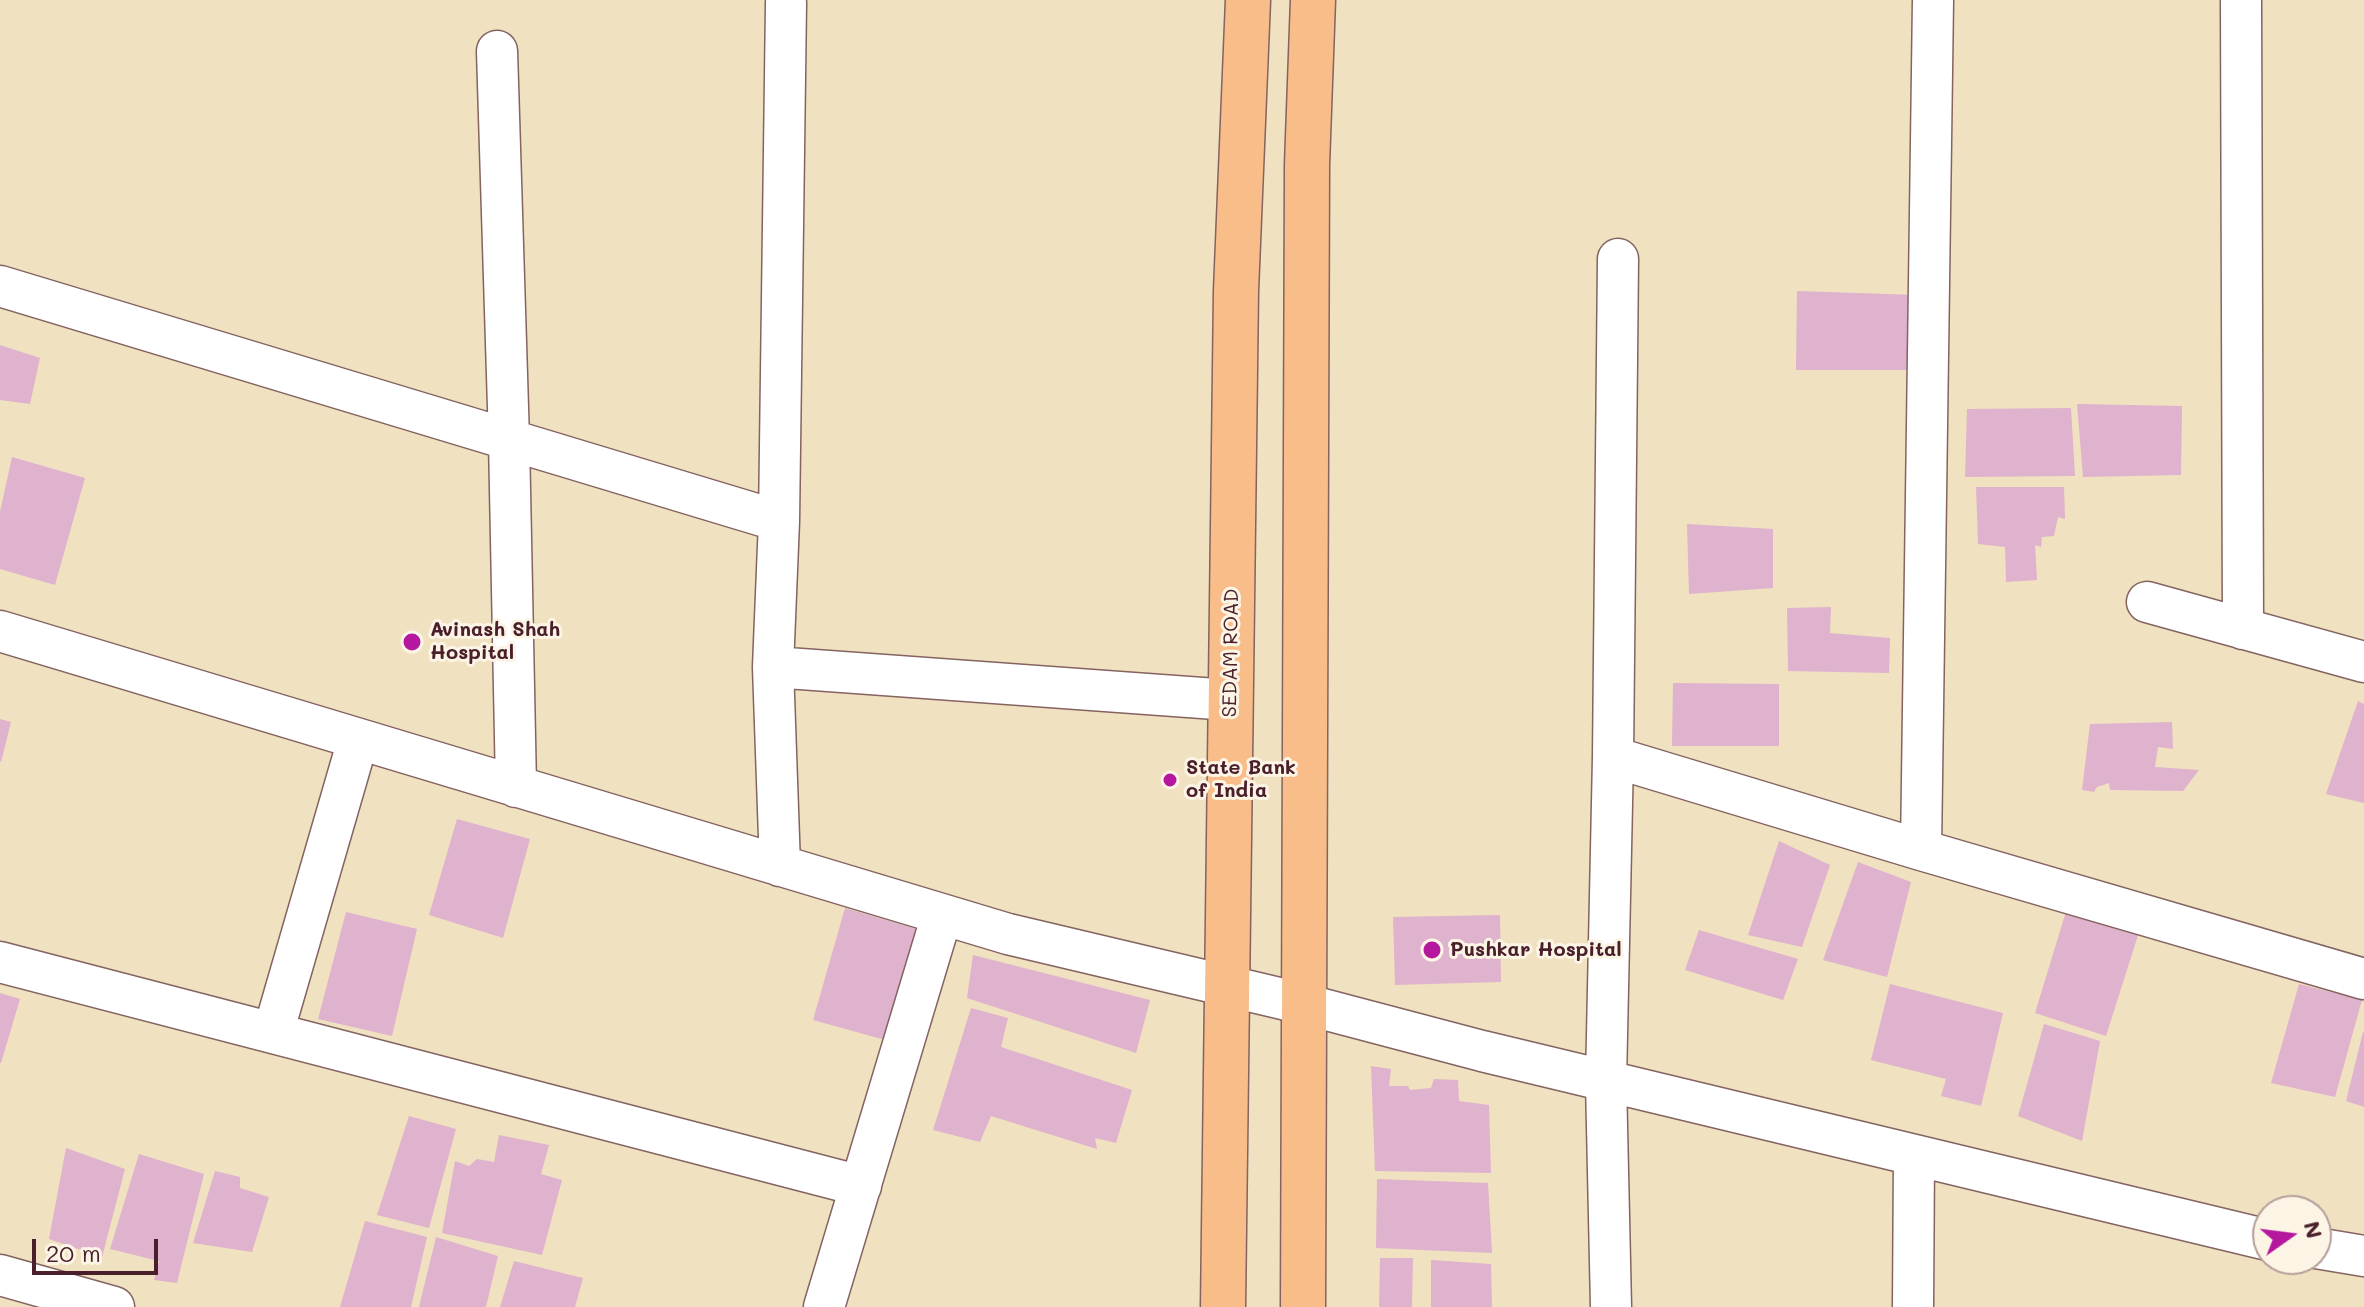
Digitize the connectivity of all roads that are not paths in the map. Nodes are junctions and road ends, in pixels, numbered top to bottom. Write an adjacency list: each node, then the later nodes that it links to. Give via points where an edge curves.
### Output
1 (1248, 0): 16 (main road, SEDAM ROAD, via 1236,291)
2 (1313, 0): 26 (main road, via 1307,165)
3 (1933, 0): 20 (street)
4 (2241, 0): 12 (street)
5 (786, 3): 10 (street)
6 (497, 51): 9 (street)
7 (1618, 259): 18 (street)
8 (0, 286): 9 (street)
9 (509, 440): 10 (street); 19 (street)
10 (779, 521): 15 (street)
11 (2147, 602): 12 (street)
12 (2243, 629): 14 (street)
13 (0, 631): 17 (street)
14 (2364, 662)
15 (773, 667): 16 (street); 21 (street)
16 (1230, 700): 25 (main road, SEDAM ROAD)
17 (358, 740): 19 (street); 27 (street)
18 (1613, 757): 20 (street); 28 (street)
19 (516, 787): 21 (street)
20 (1921, 850): 24 (street)
21 (780, 866): 22 (street)
22 (942, 915): 25 (street); 30 (street)
23 (0, 962): 27 (street)
24 (2364, 979)
25 (1226, 986): 26 (street); 37 (main road, SEDAM ROAD)
26 (1304, 1004): 28 (street); 38 (main road)
27 (273, 1033): 30 (street)
28 (1606, 1081): 29 (street); 39 (street)
29 (1914, 1156): 31 (street); 40 (street)
30 (861, 1186): 36 (street)
31 (2252, 1236)
32 (2332, 1251): 33 (street)
33 (2364, 1256)
34 (17, 1288): 35 (street)
35 (114, 1307)
36 (824, 1307)
37 (1223, 1307)
38 (1303, 1307)
39 (1611, 1307)
40 (1913, 1307)

